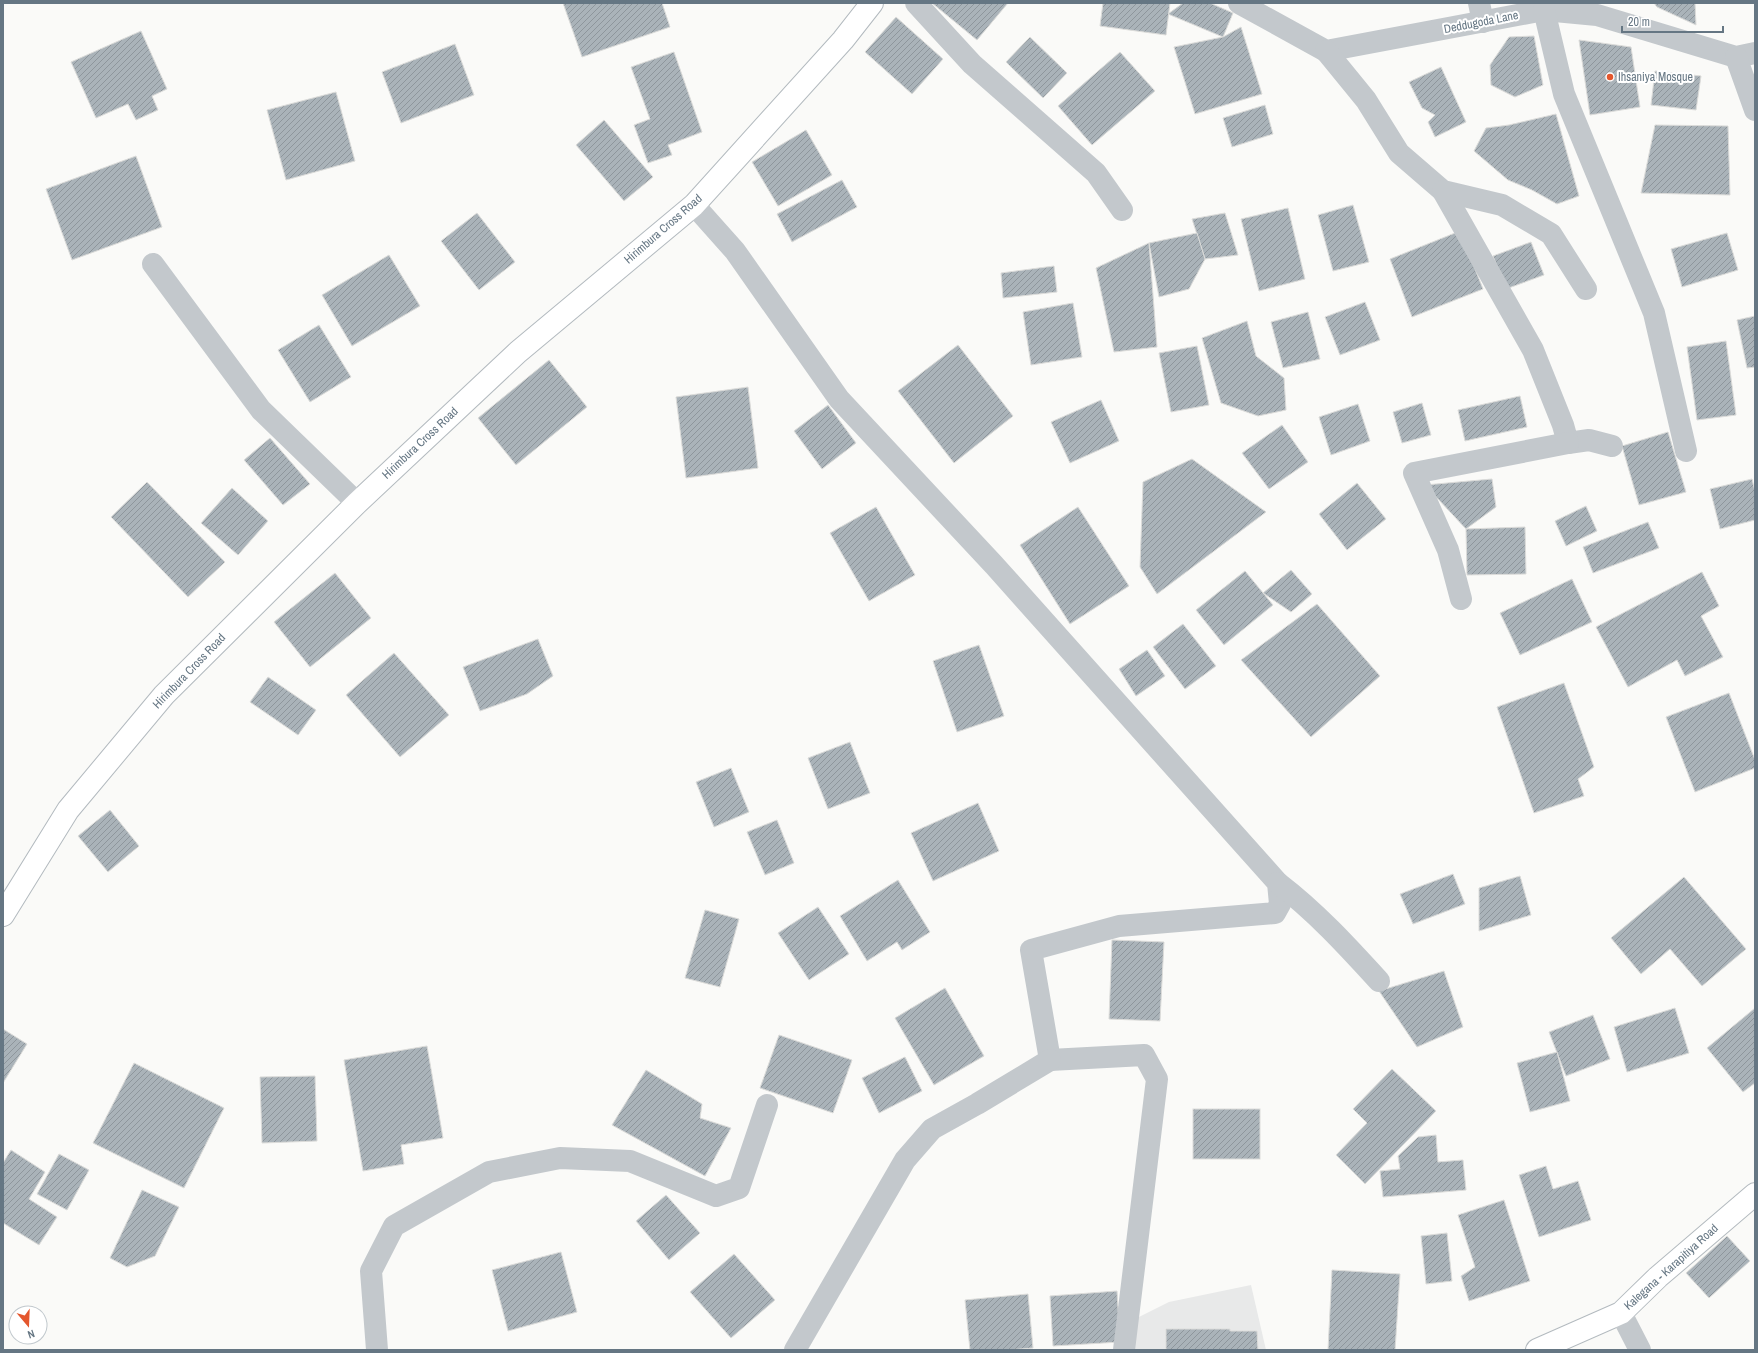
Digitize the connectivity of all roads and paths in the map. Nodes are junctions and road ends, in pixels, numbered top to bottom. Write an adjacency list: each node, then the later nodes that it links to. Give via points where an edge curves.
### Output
1 (872, 3): 10 (main road, Hirimbura Cross Road, via 843,40)
2 (916, 3): 11 (street, via 972,64 1096,173)
3 (1239, 3): 6 (street)
4 (1544, 10): 5 (street, Deddugoda Lane); 7 (street, Deddugoda Lane, via 1598,15); 16 (street, via 1564,94 1654,313)
5 (1481, 12): 6 (street, Deddugoda Lane)
6 (1326, 51): 9 (street, via 1366,100 1399,153)
7 (1746, 55): 8 (street)
8 (1755, 110)
9 (1443, 191): 13 (street, via 1502,205 1551,234); 14 (street, via 1533,350)
10 (694, 205): 17 (main road, Hirimbura Cross Road, via 518,352); 19 (street, via 734,251 839,398 994,564)
11 (1122, 210)
12 (153, 264): 17 (street, via 261,410)
13 (1586, 289)
14 (1568, 443): 15 (street, via 1589,440); 18 (street, via 1414,473 1448,550)
15 (1612, 446)
16 (1686, 451)
17 (357, 503): 20 (main road, Hirimbura Cross Road, via 164,695 68,810)
18 (1461, 599)
19 (1278, 882): 21 (street, via 1340,937); 22 (street, via 1280,904 1275,913 1119,926 1031,950)
20 (3, 915)
21 (1379, 981)
22 (1050, 1060): 27 (street, via 932,1129 905,1160); 28 (street, via 1144,1056 1157,1079)
23 (767, 1105): 26 (street, via 739,1188 716,1196 630,1161 560,1158 489,1172 394,1226 371,1271)
24 (1755, 1194): 25 (main road, Kalegana - Karapitiya Road, via 1658,1277)
25 (1621, 1313): 29 (main road, Kalegana - Karapitiya Road); 30 (street)
26 (377, 1350)
27 (795, 1350)
28 (1124, 1350)
29 (1537, 1350)
30 (1640, 1350)

